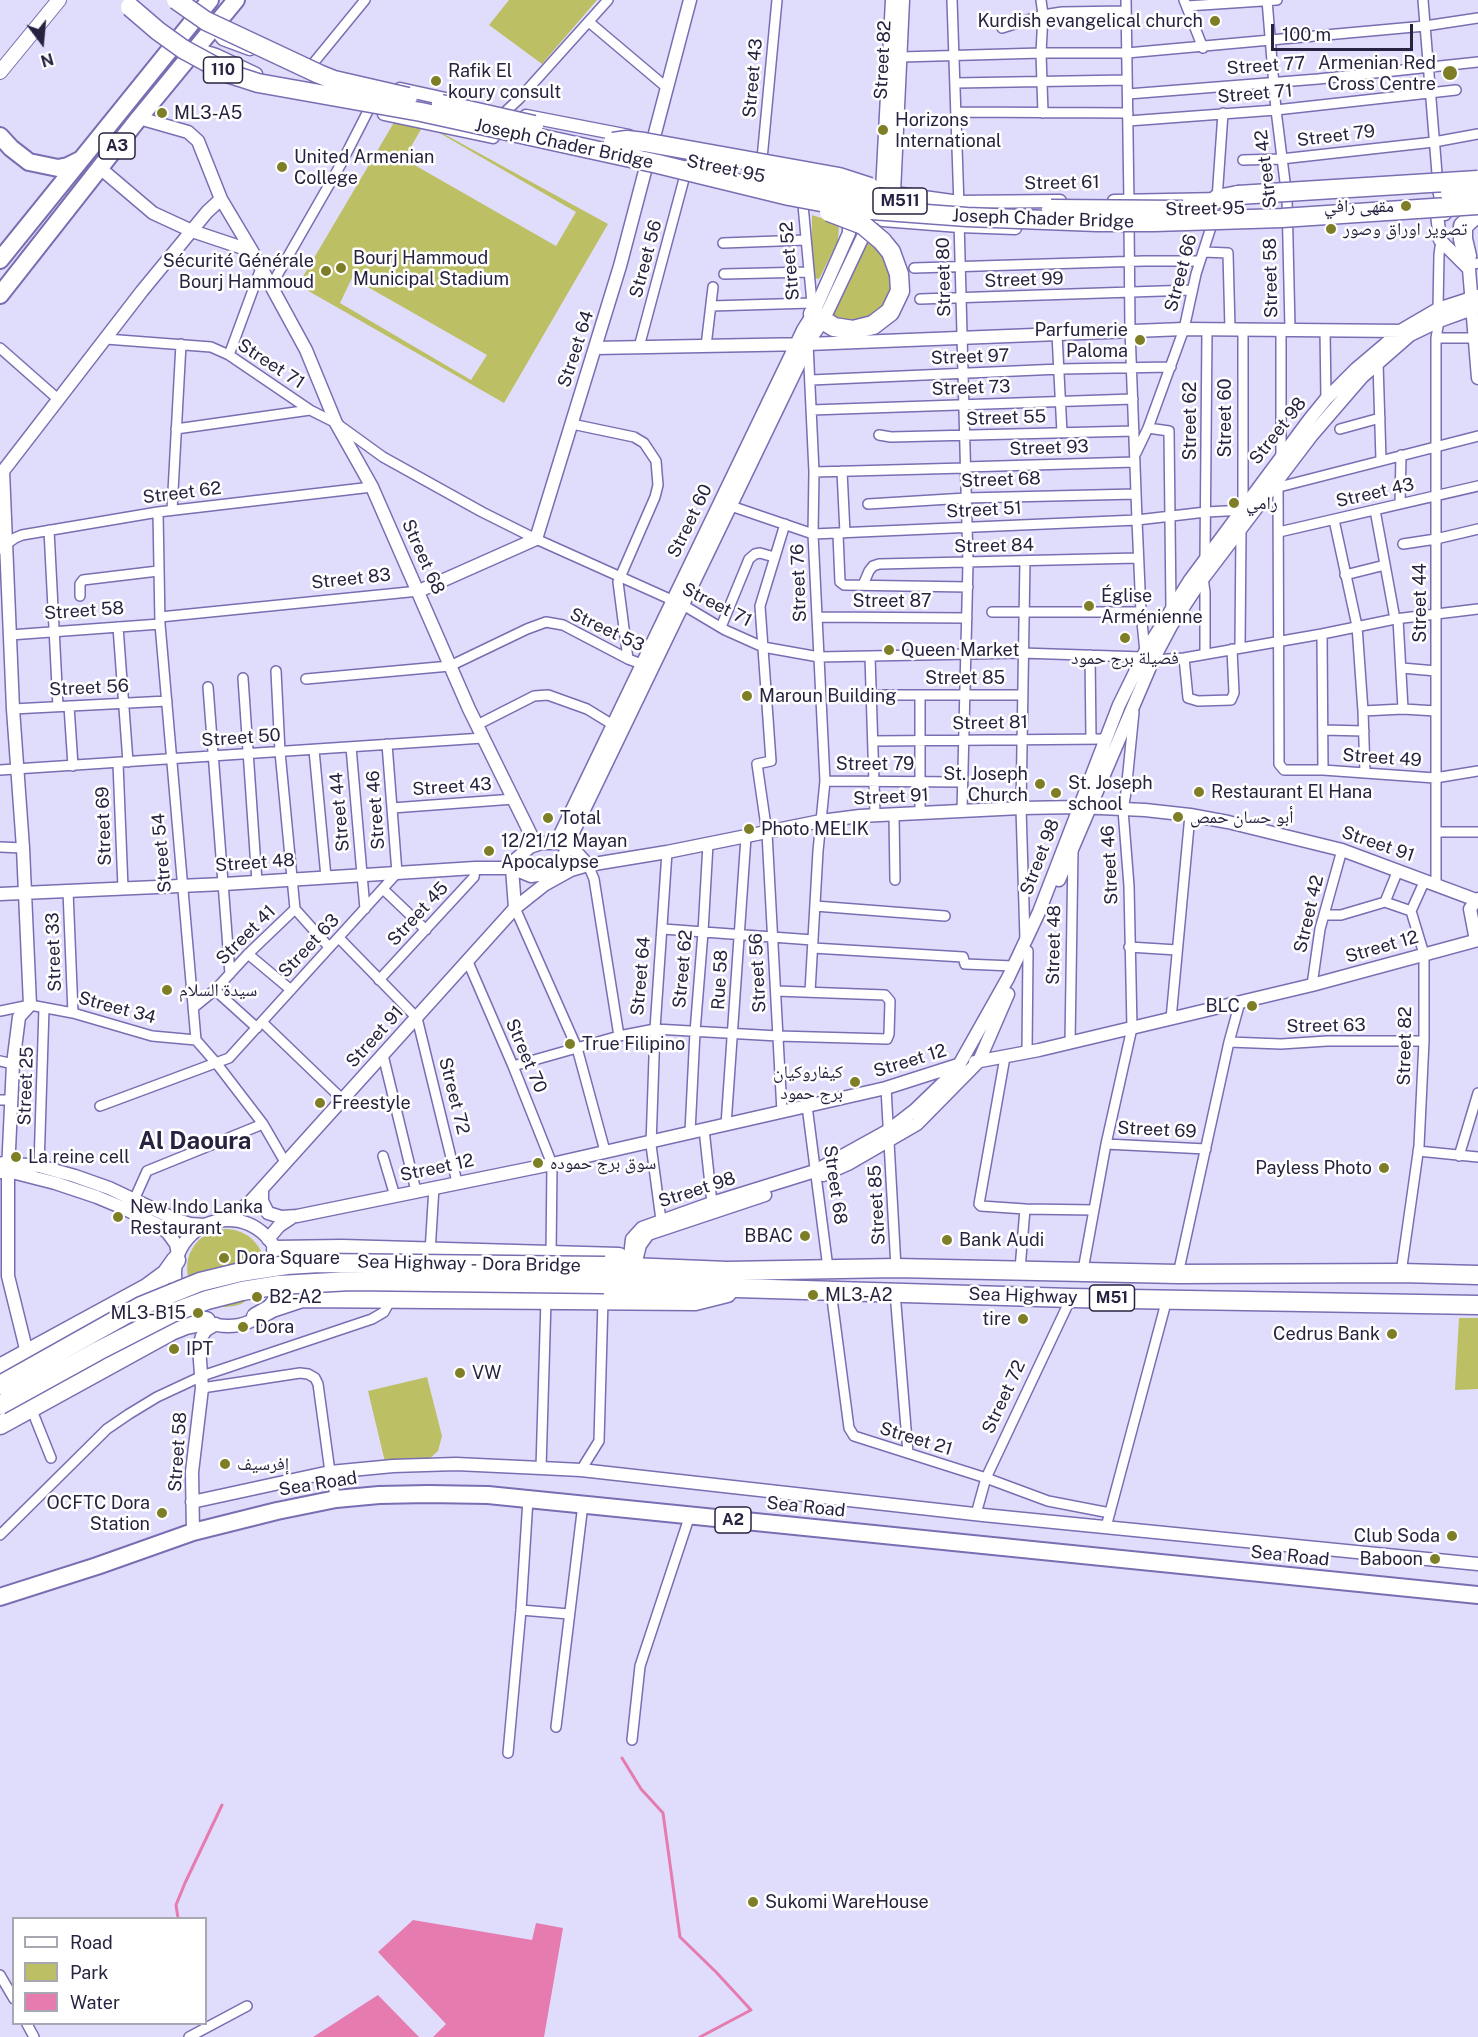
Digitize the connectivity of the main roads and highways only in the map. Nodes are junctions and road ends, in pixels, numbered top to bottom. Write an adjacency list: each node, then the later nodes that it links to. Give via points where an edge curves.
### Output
1 (59, 0): 6 (main road)
2 (176, 0): 7 (highway, 110, bridge, via 207,21)
3 (210, 0): 10 (highway, A3)
4 (236, 0): 20 (highway, A3)
5 (127, 3): 7 (highway, 110, bridge, via 183,49 227,73 276,87)
6 (0, 72)
7 (333, 88): 9 (highway, Joseph Chader Bridge / M511, bridge); 15 (highway, Joseph Chader Bridge / M511, bridge)
8 (0, 136): 10 (highway, via 29,162 58,168)
9 (613, 142): 12 (highway, bridge, via 637,140 839,177); 13 (highway, Joseph Chader Bridge / M511, bridge, via 802,185 893,200 970,207 1203,210)
10 (84, 158): 18 (highway, A3)
11 (1478, 182): 14 (highway, bridge)
12 (881, 191)
13 (1478, 192)
14 (1217, 199)
15 (796, 200): 16 (highway, Joseph Chader Bridge / M511, bridge, via 967,217 1097,222); 21 (highway, bridge, via 863,225 887,246 897,266 900,291 895,305 873,326 853,330 834,327)
16 (1477, 212): 17 (highway); 19 (highway, via 1463,226 1463,239)
17 (1441, 214)
18 (0, 260)
19 (1473, 261)
20 (0, 295)
21 (816, 313)
22 (272, 1245): 25 (highway, via 694,1259)
23 (177, 1258): 28 (highway, via 161,1279)
24 (605, 1266): 25 (highway, Sea Highway / M51); 34 (highway, Sea Highway - Dora Bridge / M51, bridge, via 320,1263 241,1272 200,1282 141,1306)
25 (727, 1271): 26 (highway, Sea Highway / M51, via 896,1268)
26 (1478, 1275)
27 (604, 1292): 29 (highway, Sea Highway / M51, via 746,1287 1071,1298); 30 (highway, via 546,1300 302,1298); 35 (highway, Sea Highway - Dora Bridge / M51, bridge, via 351,1281 242,1291 172,1313)
28 (135, 1295): 32 (highway, via 148,1298 158,1307 161,1327); 33 (highway)
29 (1478, 1305)
30 (256, 1317)
31 (211, 1323): 32 (highway, via 186,1325)
32 (155, 1340): 36 (highway)
33 (0, 1368)
34 (0, 1384)
35 (0, 1405)
36 (0, 1425)
37 (1478, 1595): 38 (highway, Sea Road / A2, via 583,1504 428,1494 336,1499 277,1510 193,1532)
38 (0, 1597)

